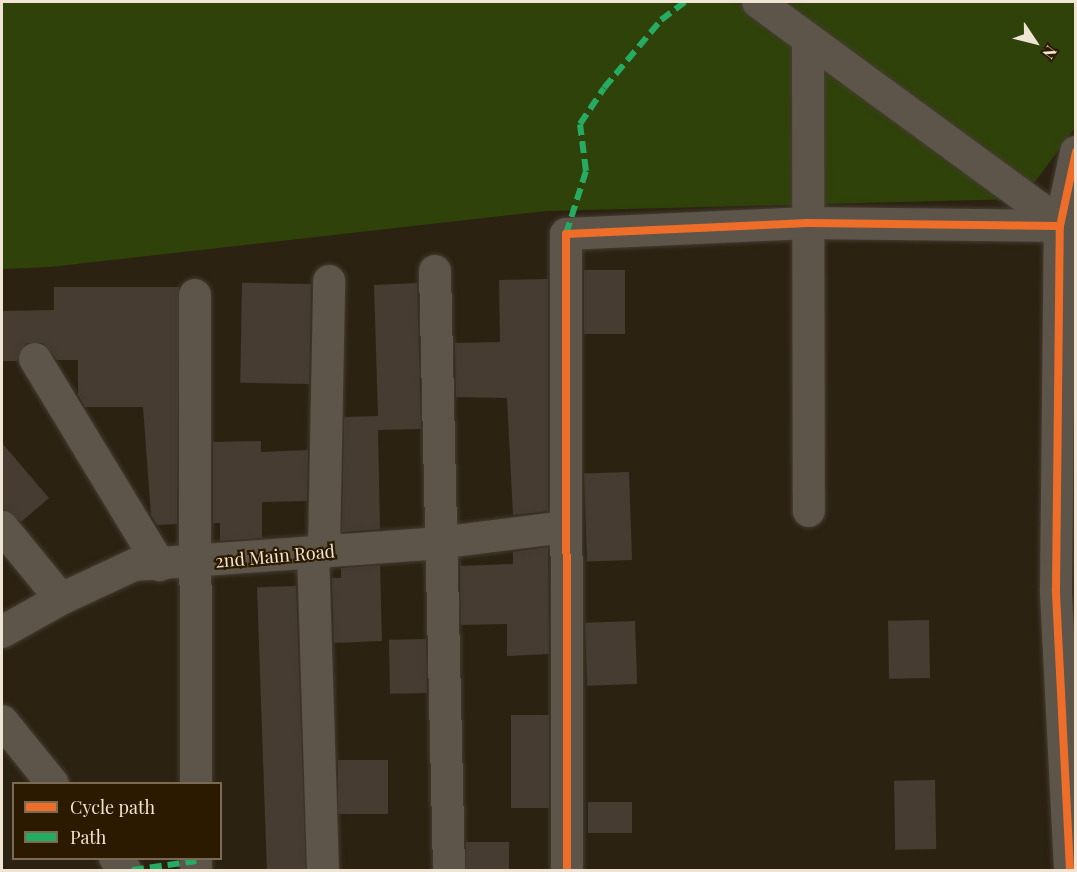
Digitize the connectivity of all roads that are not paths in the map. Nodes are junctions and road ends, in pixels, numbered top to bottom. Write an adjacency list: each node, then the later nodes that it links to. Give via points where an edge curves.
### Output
1 (758, 2): 2 (street)
2 (808, 41): 4 (street); 5 (street)
3 (1076, 152): 5 (street)
4 (808, 223): 5 (street); 10 (street); 12 (street, via 566,234)
5 (1068, 225): 17 (street)
6 (435, 271): 13 (street)
7 (329, 281): 14 (street)
8 (195, 295): 15 (street)
9 (35, 359): 16 (street)
10 (809, 511)
11 (2, 527): 18 (street)
12 (564, 527): 13 (street, 2nd Main Road); 25 (street)
13 (438, 543): 14 (street, 2nd Main Road); 24 (street)
14 (318, 551): 15 (street, 2nd Main Road); 23 (street)
15 (198, 563): 16 (street, 2nd Main Road); 22 (street)
16 (160, 565): 18 (street, 2nd Main Road, via 134,565)
17 (1066, 590): 26 (street)
18 (61, 599): 19 (street, 2nd Main Road)
19 (2, 632)
20 (2, 721): 21 (street)
21 (52, 782)
22 (196, 782)
23 (323, 870)
24 (449, 870)
25 (567, 870)
26 (1070, 870)

